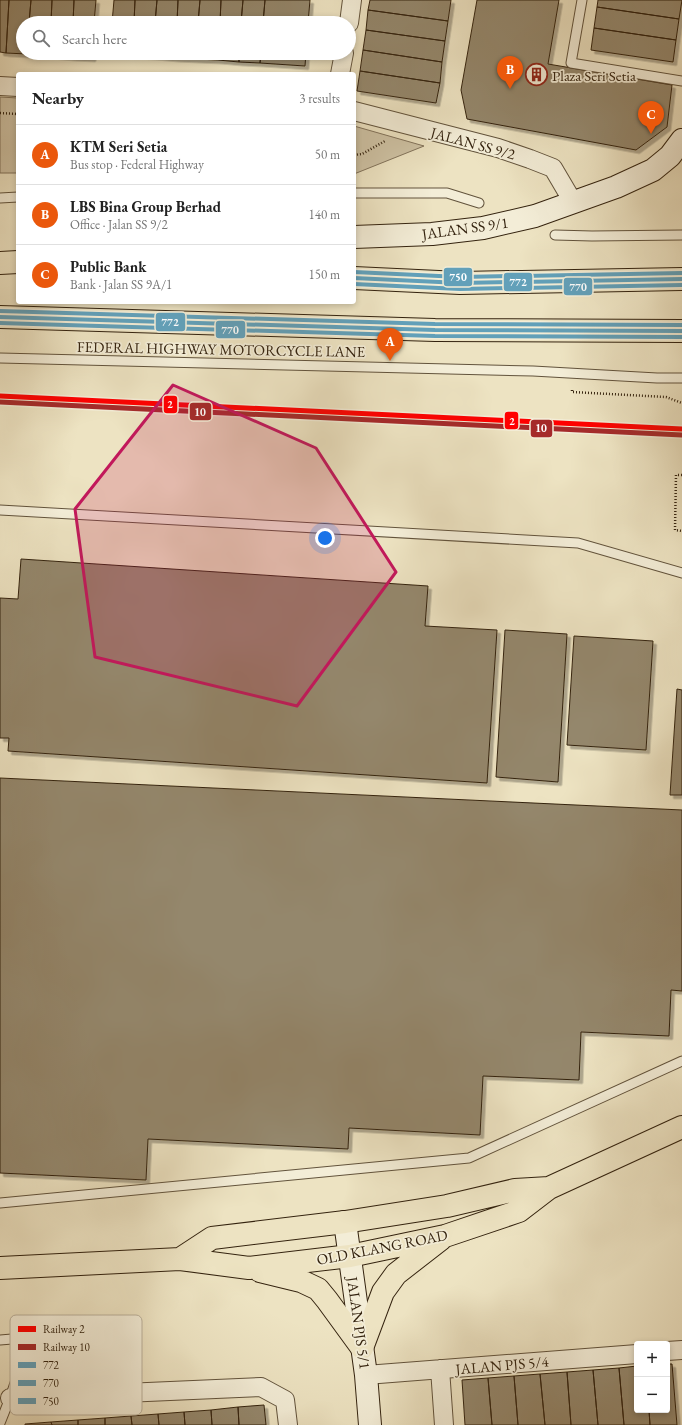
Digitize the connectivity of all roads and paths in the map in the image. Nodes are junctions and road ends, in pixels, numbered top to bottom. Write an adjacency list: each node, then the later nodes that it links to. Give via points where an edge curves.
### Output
1 (352, 0): 3 (street)
2 (582, 0): 6 (lane, via 571,63)
3 (349, 16)
4 (343, 60): 5 (street)
5 (340, 72)
6 (682, 81)
7 (0, 86): 8 (street)
8 (16, 87)
9 (356, 112): 16 (street, JALAN SS 9/2, via 498,148 553,168)
10 (0, 113): 11 (path)
11 (16, 114)
12 (682, 140): 16 (street, JALAN SS 9/1, via 670,156 653,170 616,187)
13 (356, 193): 17 (lane, via 447,194)
14 (16, 197): 15 (lane)
15 (0, 198)
16 (573, 202): 20 (street, JALAN SS 9/1, via 535,216 483,228 432,234)
17 (479, 203)
18 (555, 235): 19 (lane)
19 (682, 235)
20 (356, 237)
21 (16, 263): 22 (main road)
22 (0, 264)
23 (356, 278): 24 (main road, via 460,283)
24 (682, 280)
25 (0, 317): 26 (main road, via 435,330)
26 (682, 331)
27 (0, 358): 28 (lane, FEDERAL HIGHWAY MOTORCYCLE LANE, via 533,371)
28 (682, 378)
29 (682, 475): 31 (path, via 676,475 675,530)
30 (0, 510): 32 (lane, via 578,543)
31 (682, 531)
32 (682, 573)
33 (682, 1061): 36 (lane, via 469,1158)
34 (682, 1127): 35 (main road, OLD KLANG ROAD)
35 (549, 1188): 37 (main road, OLD KLANG ROAD, via 515,1190 447,1206); 38 (main road, OLD KLANG ROAD, via 519,1211)
36 (0, 1203)
37 (345, 1222): 39 (street, JALAN PJS 5/1); 40 (main road, OLD KLANG ROAD, via 212,1238)
38 (445, 1236): 39 (main road, OLD KLANG ROAD); 43 (main road, via 396,1274 383,1292)
39 (350, 1256): 42 (main road, OLD KLANG ROAD); 43 (street, JALAN PJS 5/1)
40 (180, 1259): 41 (main road, OLD KLANG ROAD); 42 (main road, OLD KLANG ROAD)
41 (0, 1268)
42 (249, 1268): 43 (main road, via 301,1281 318,1289)
43 (362, 1348): 48 (street, JALAN PJS 5/1)
44 (682, 1350): 45 (street)
45 (670, 1352)
46 (634, 1354): 47 (street, JALAN PJS 5/4)
47 (440, 1369): 48 (street, JALAN PJS 5/4); 54 (street)
48 (366, 1375): 53 (street, JALAN PJS 5/1)
49 (142, 1392): 52 (street, via 261,1387 286,1400)
50 (10, 1398): 51 (lane)
51 (0, 1423)
52 (288, 1425)
53 (370, 1425)
54 (444, 1425)

